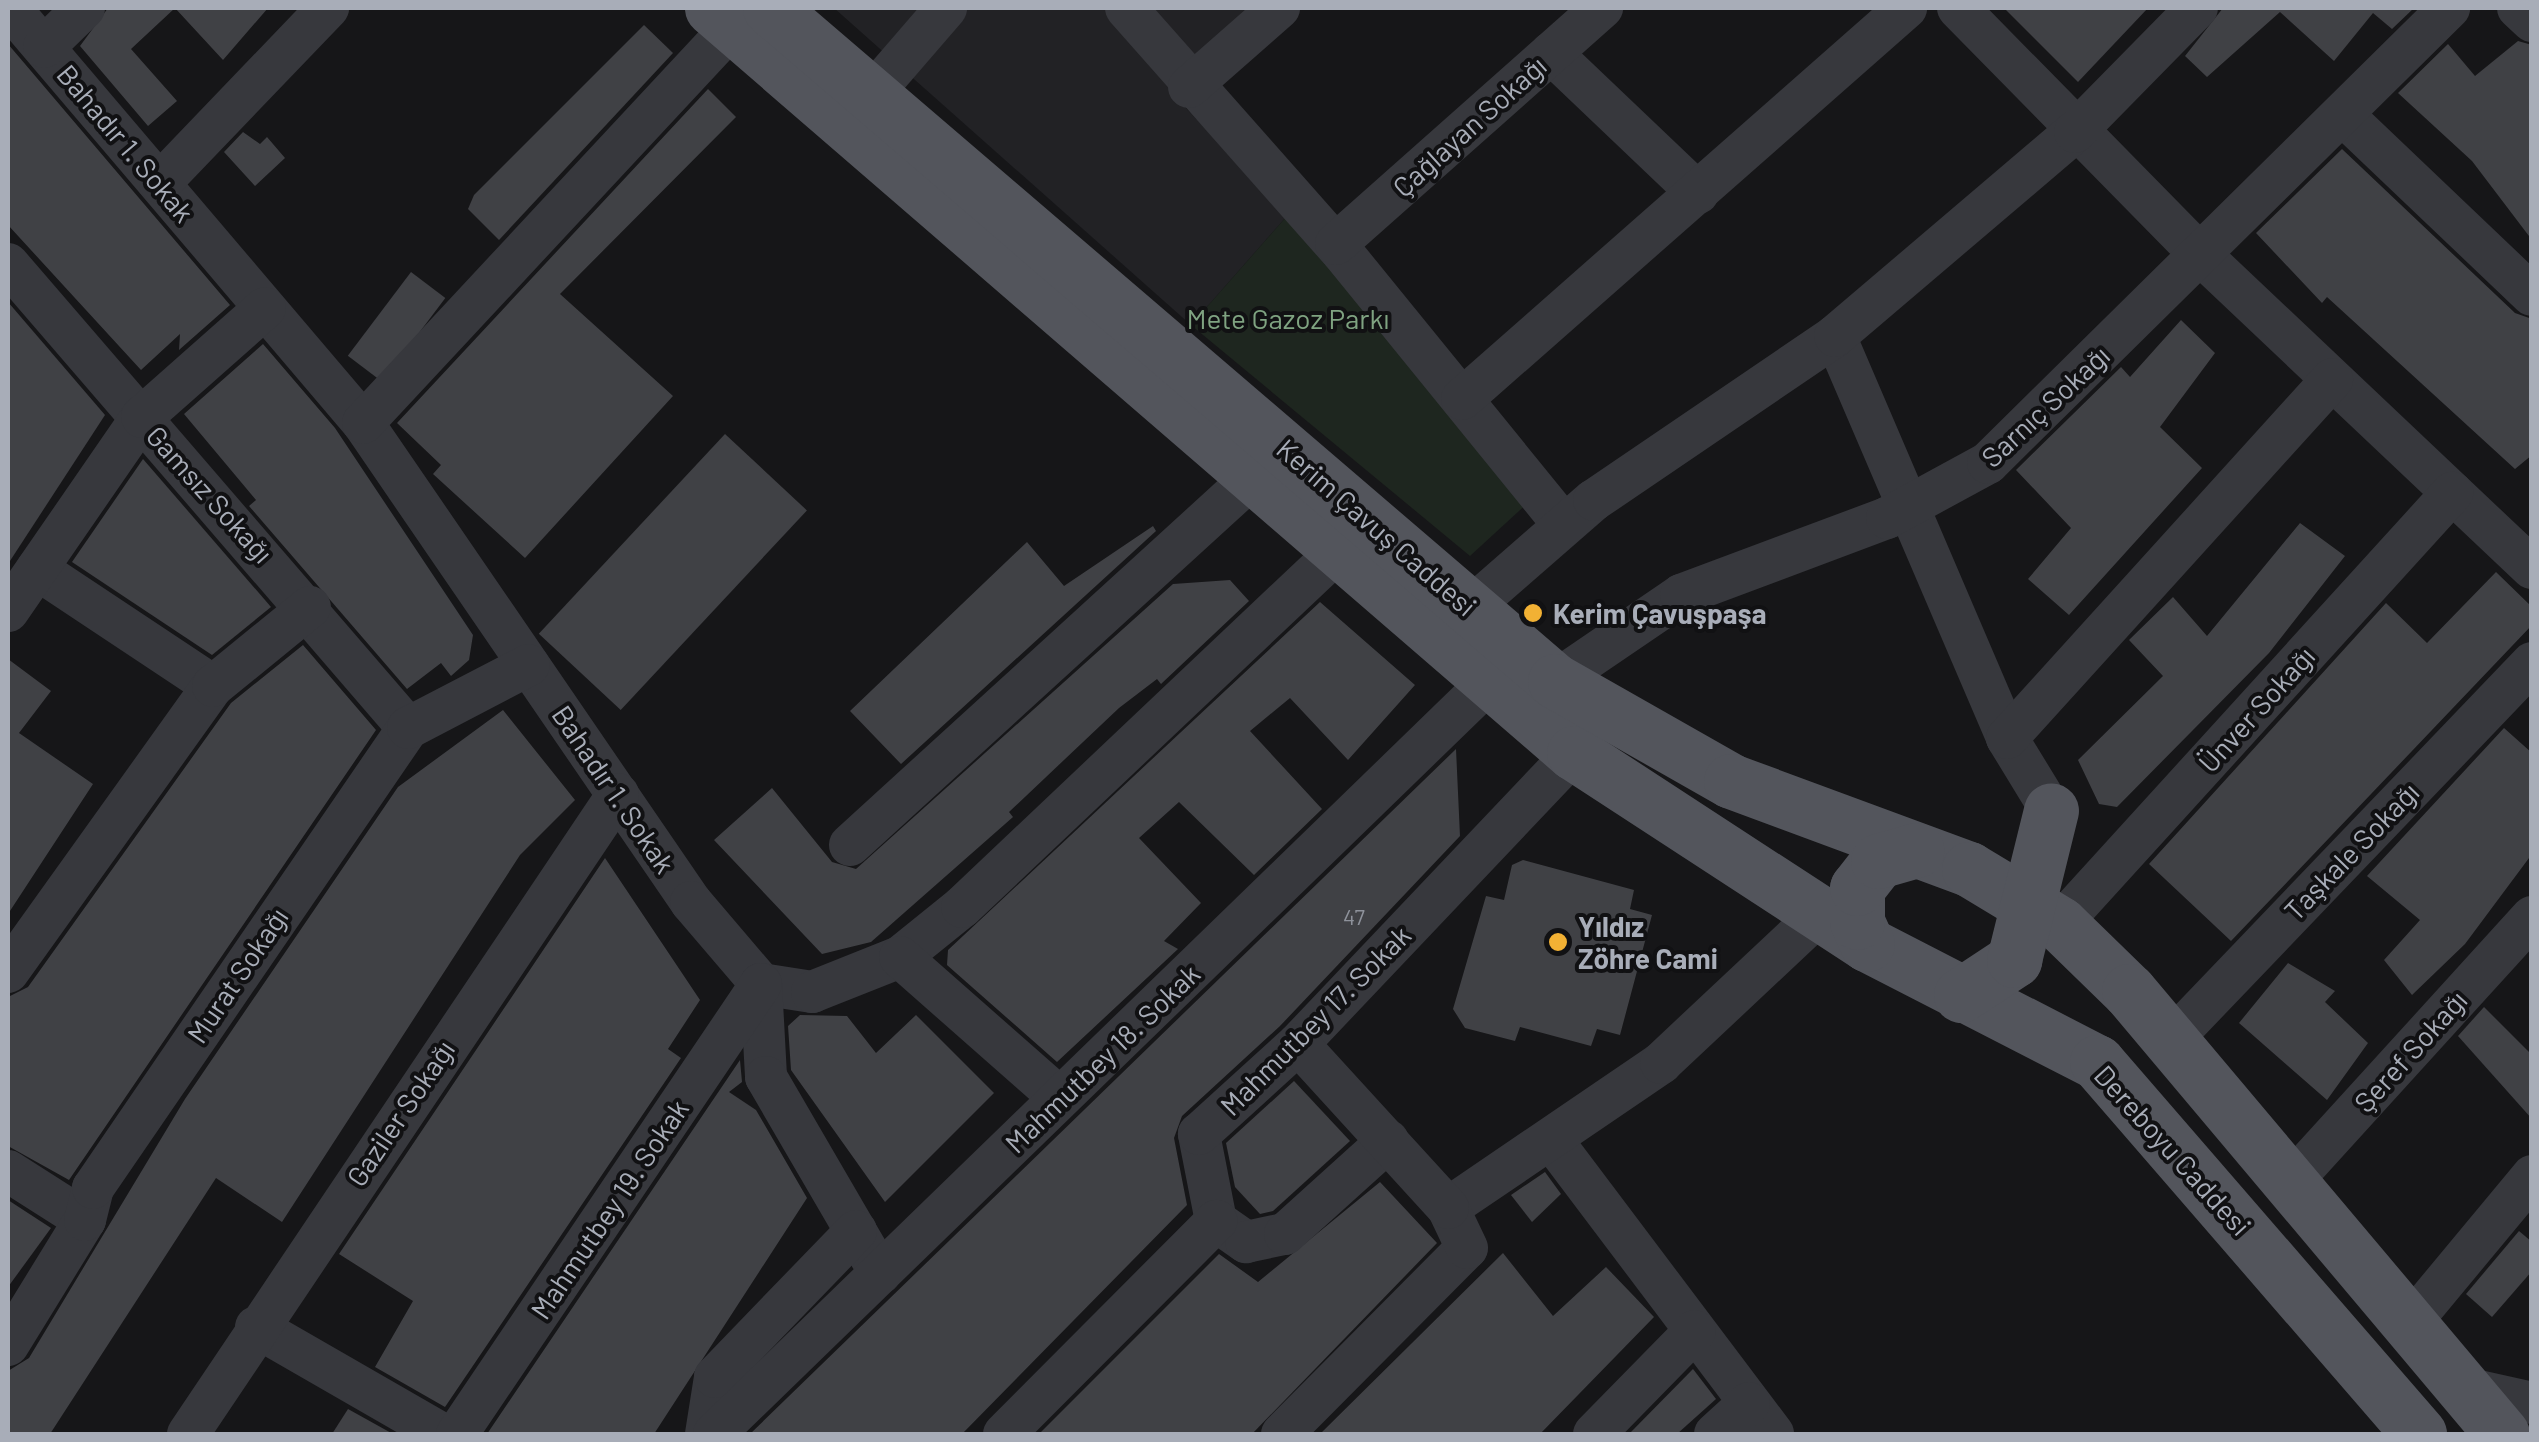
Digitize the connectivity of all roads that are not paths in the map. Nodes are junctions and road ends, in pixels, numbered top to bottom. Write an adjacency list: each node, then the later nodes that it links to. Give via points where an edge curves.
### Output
1 (10, 8): 15 (street, Bahadır 1. Sokak)
2 (84, 8): 15 (street)
3 (328, 8): 21 (street)
4 (946, 8): 18 (street)
5 (1126, 8): 17 (street)
6 (1279, 8): 17 (street)
7 (1602, 8): 16 (street, Çağlayan Sokağı)
8 (1906, 8): 22 (street)
9 (1958, 8): 20 (street)
10 (2197, 8): 20 (street)
11 (2449, 8): 19 (street, Sarnıç Sokağı)
12 (2518, 8): 14 (street)
13 (738, 14): 18 (main road, Kerim Çavuş Caddesi); 32 (street); 33 (main road, Kerim Çavuş Caddesi)
14 (2532, 21)
15 (44, 47): 21 (street, Bahadır 1. Sokak)
16 (1551, 53): 22 (street); 23 (street, Çağlayan Sokağı)
17 (1188, 87): 23 (street)
18 (871, 95): 41 (main road, Kerim Çavuş Caddesi)
19 (2343, 115): 24 (street, Sarnıç Sokağı); 26 (street)
20 (2075, 132): 24 (street); 28 (street)
21 (160, 183): 27 (street, Bahadır 1. Sokak)
22 (1698, 193): 30 (street)
23 (1336, 244): 30 (street)
24 (2203, 257): 29 (street); 35 (street, Sarnıç Sokağı, via 1988,462)
25 (10, 272): 31 (street, Gamsız Sokağı)
26 (2532, 296)
27 (265, 308): 31 (street); 32 (street, Bahadır 1. Sokak)
28 (1835, 336): 35 (street); 36 (street)
29 (2332, 379): 34 (street); 49 (street)
30 (1462, 400): 36 (street)
31 (142, 417): 38 (street); 40 (street, Gamsız Sokağı)
32 (363, 423): 44 (street, Bahadır 1. Sokak)
33 (1253, 477): 37 (main road, Kerim Çavuş Caddesi); 53 (street)
34 (2452, 494): 39 (street); 57 (street, Ünver Sokağı)
35 (1908, 507): 45 (street, Sarnıç Sokağı, via 1681,594); 49 (street)
36 (1564, 524): 41 (street)
37 (1338, 552): 46 (main road, Kerim Çavuş Caddesi); 60 (street, via 962,907)
38 (37, 568): 42 (street); 47 (street)
39 (2532, 568)
40 (310, 606): 47 (street); 48 (street, Gamsız Sokağı)
41 (1470, 608): 45 (main road, Kerim Çavuş Caddesi)
42 (8, 612)
43 (2532, 662): 64 (street, Taşkale Sokağı)
44 (529, 666): 48 (street, Murat Sokağı); 51 (street, Bahadır 1. Sokak)
45 (1555, 680): 54 (main road, Kerim Çavuş Caddesi, via 1732,782)
46 (1490, 682): 50 (main road, Kerim Çavuş Caddesi); 66 (street, Mahmutbey 18. Sokak)
47 (214, 686): 61 (street)
48 (408, 728): 73 (street, Murat Sokağı, via 93,1188)
49 (2006, 738): 52 (street)
50 (1574, 753): 56 (main road, Kerim Çavuş Caddesi, via 1764,882); 65 (street, Mahmutbey 17. Sokak)
51 (618, 794): 62 (street, Bahadır 1. Sokak); 78 (street, Gaziler Sokağı)
52 (2051, 810): 55 (main road, via 2036,834); 57 (main road)
53 (850, 845)
54 (1916, 850): 55 (main road, Kerim Çavuş Caddesi); 59 (main road, via 1878,860 1857,888 1857,922)
55 (1969, 869): 57 (main road, Kerim Çavuş Caddesi)
56 (1823, 911): 59 (main road, Kerim Çavuş Caddesi); 67 (street, via 1662,1063)
57 (2045, 915): 63 (main road, via 2014,960); 64 (main road)
58 (2532, 918): 71 (street, Şeref Sokağı)
59 (1867, 944): 63 (main road, Dereboyu Caddesi)
60 (900, 956): 62 (street, via 812,992); 66 (street)
61 (8, 972)
62 (760, 984): 75 (street, via 766,1077); 86 (street, Mahmutbey 19. Sokak)
63 (1960, 994): 93 (main road, Dereboyu Caddesi, via 2097,1062)
64 (2171, 1040): 71 (main road)
65 (1298, 1044): 68 (street); 74 (street, Mahmutbey 17. Sokak, via 1199,1134)
66 (1060, 1098): 76 (street, Mahmutbey 18. Sokak)
67 (1551, 1138): 72 (street); 79 (street)
68 (1388, 1141): 72 (street); 74 (street, via 1285,1234 1246,1242)
69 (8, 1171): 73 (street)
70 (2532, 1176): 77 (street)
71 (2289, 1184): 77 (main road)
72 (1448, 1208): 90 (street, via 1466,1248)
73 (85, 1220): 80 (street, Murat Sokağı)
74 (1216, 1221): 89 (street)
75 (856, 1231): 76 (street); 87 (street, via 715,1377)
76 (880, 1273): 88 (street, Mahmutbey 18. Sokak)
77 (2411, 1322): 81 (main road)
78 (256, 1326): 84 (street, Gaziler Sokağı); 85 (street)
79 (1695, 1332): 83 (street); 91 (street)
80 (8, 1345)
81 (2465, 1388): 82 (street); 94 (main road)
82 (2532, 1403)
83 (1761, 1418): 92 (street)
84 (188, 1434)
85 (442, 1434)
86 (456, 1434)
87 (706, 1434)
88 (714, 1434)
89 (1004, 1434)
90 (1282, 1434)
91 (1594, 1434)
92 (1715, 1434)
93 (2419, 1434)
94 (2502, 1434)

